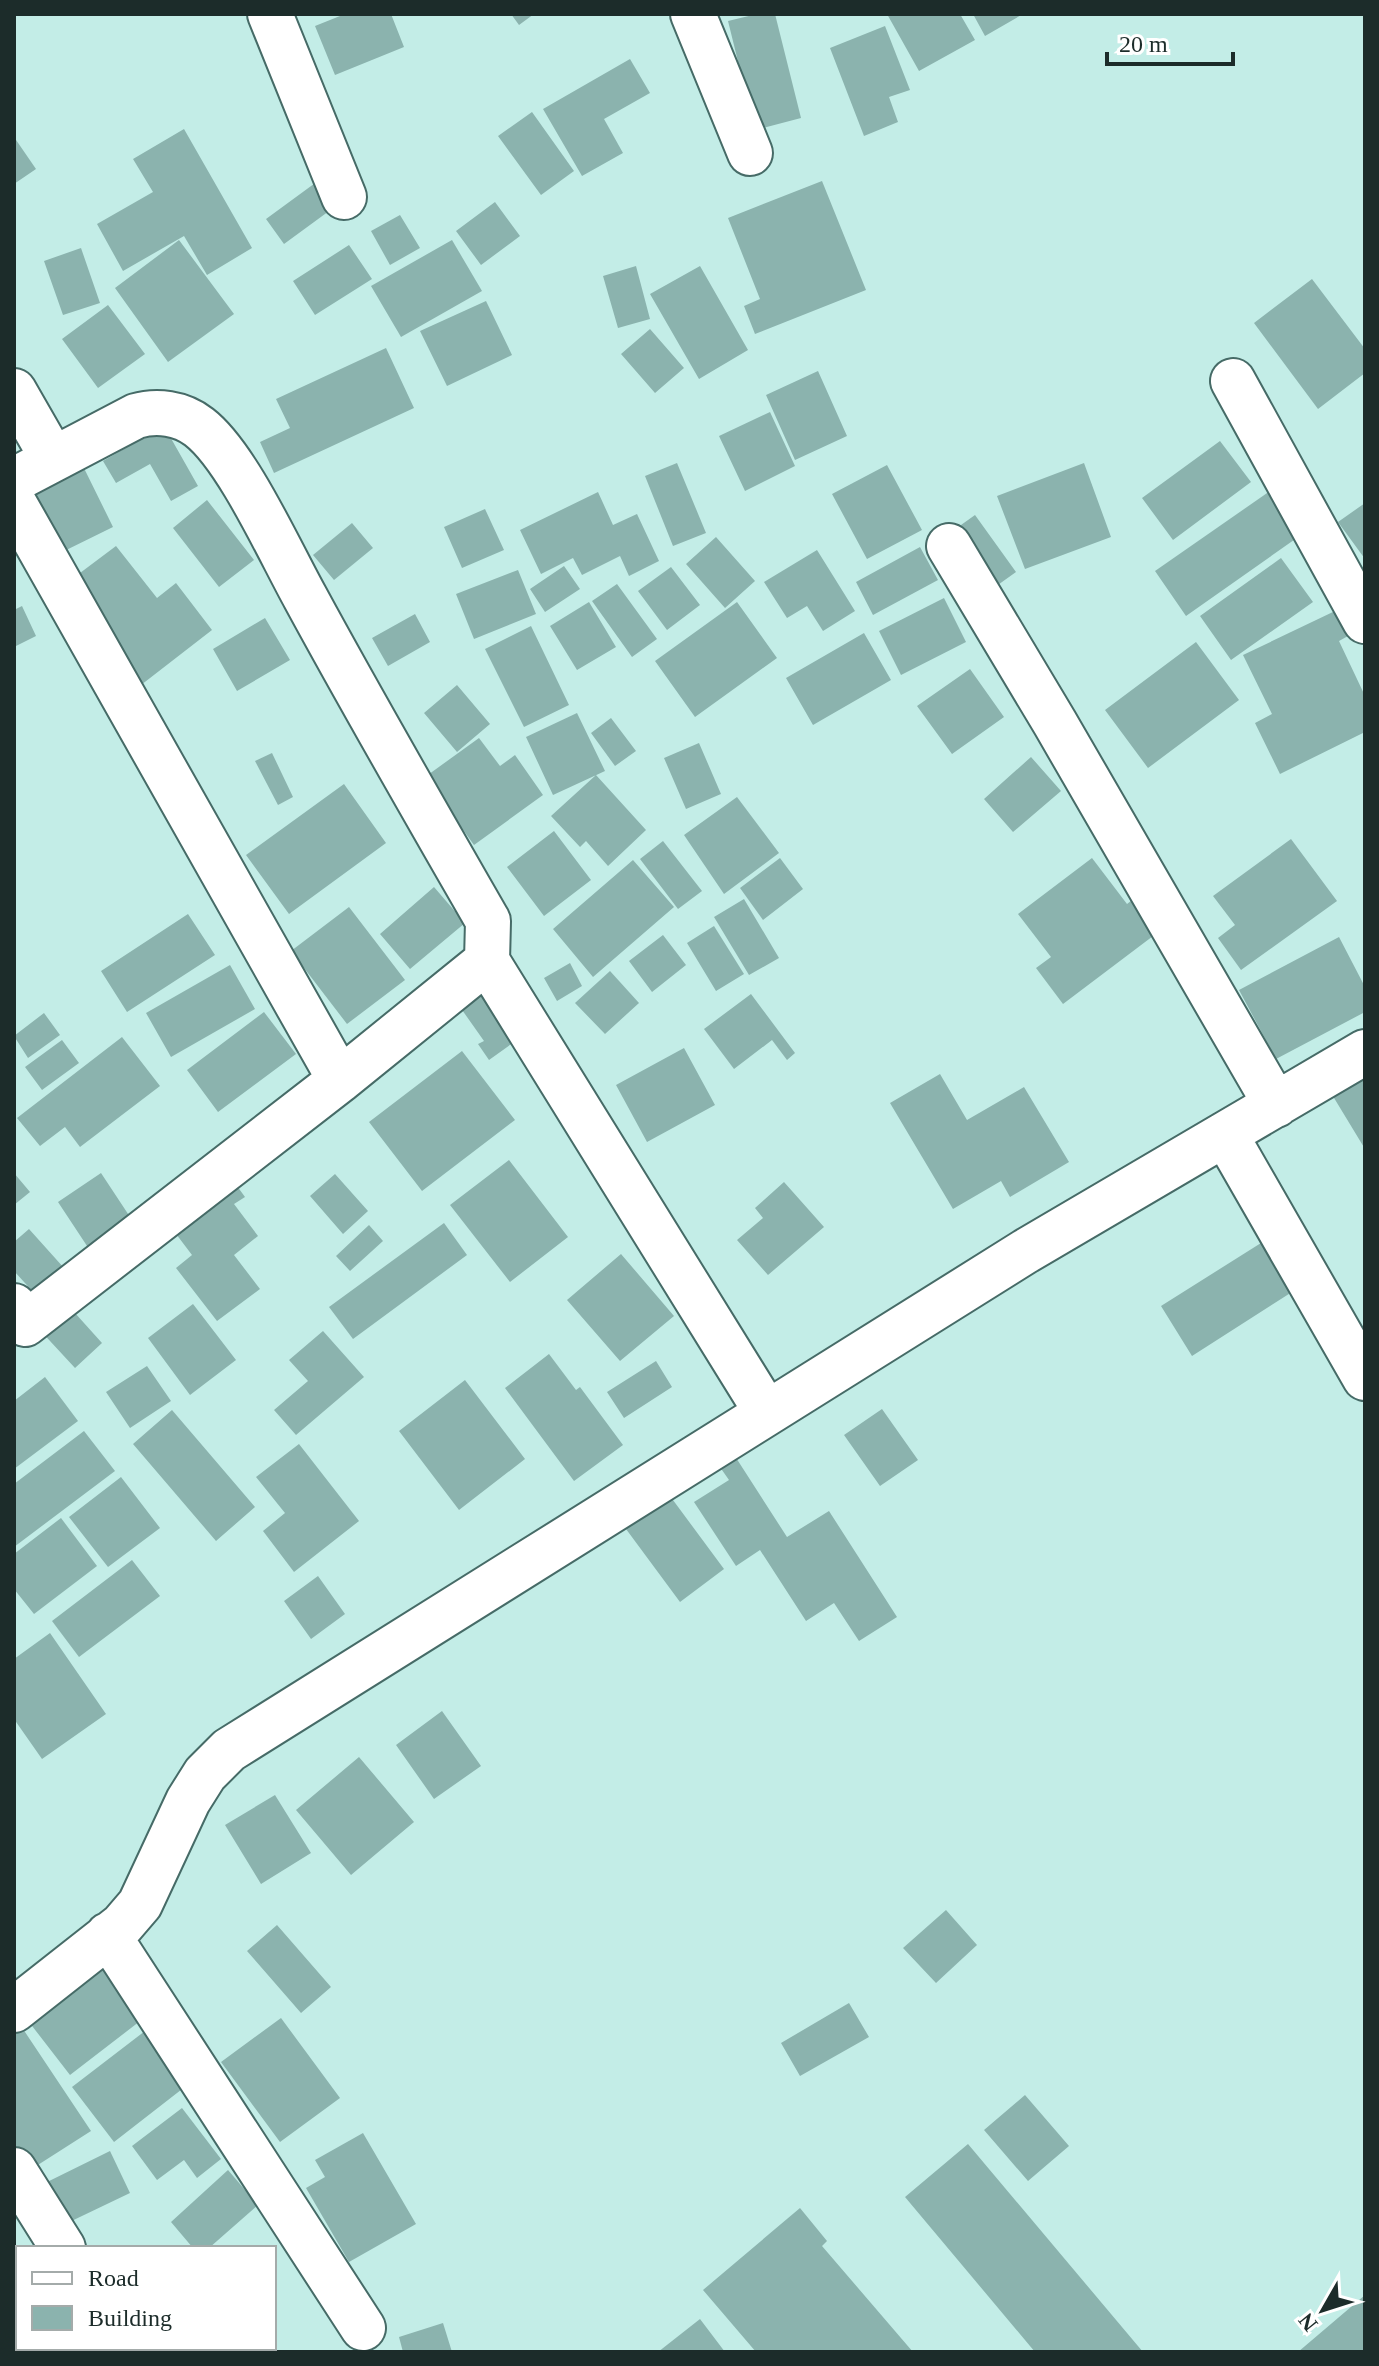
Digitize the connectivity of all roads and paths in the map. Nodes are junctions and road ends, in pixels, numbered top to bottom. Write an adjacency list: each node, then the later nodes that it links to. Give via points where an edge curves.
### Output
1 (270, 14): 4 (street)
2 (700, 16): 3 (street)
3 (750, 153)
4 (344, 197)
5 (1233, 381): 11 (street)
6 (14, 391): 7 (street)
7 (53, 459): 8 (street); 12 (street, via 146,413 184,417 212,438 244,485 488,921)
8 (14, 480)
9 (14, 503): 14 (street)
10 (949, 546): 15 (street)
11 (1365, 621)
12 (487, 961): 14 (street); 19 (street)
13 (1365, 1052): 15 (street)
14 (340, 1080): 17 (street, via 25,1324)
15 (1276, 1105): 16 (street)
16 (1225, 1134): 18 (street); 19 (street)
17 (14, 1306)
18 (1365, 1378)
19 (767, 1413): 20 (street, via 229,1750 188,1801 140,1904)
20 (108, 1935): 21 (street); 24 (street)
21 (14, 2010)
22 (14, 2170): 23 (street)
23 (62, 2246)
24 (363, 2328)

